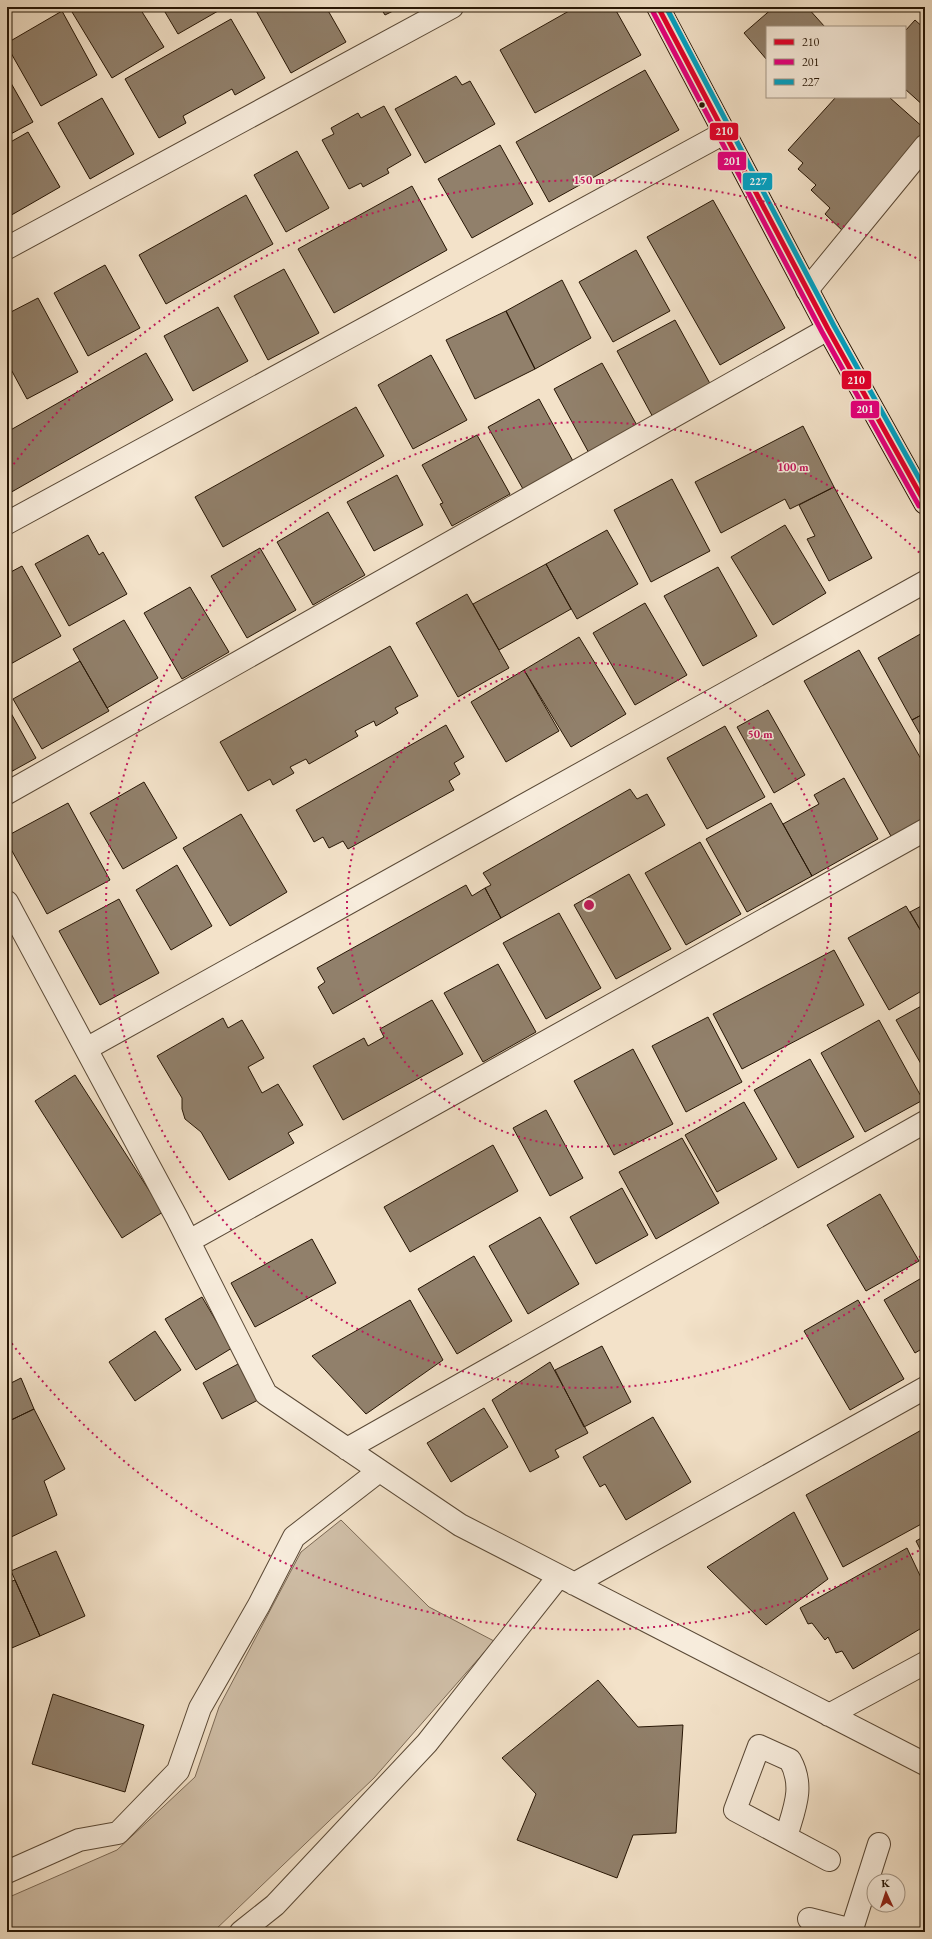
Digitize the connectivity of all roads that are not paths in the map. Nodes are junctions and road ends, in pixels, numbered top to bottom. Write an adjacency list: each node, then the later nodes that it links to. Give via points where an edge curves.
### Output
1 (452, 7): 5 (street)
2 (659, 8): 3 (main road)
3 (724, 133): 6 (main road); 9 (street)
4 (925, 146): 6 (street)
5 (7, 248)
6 (807, 290): 7 (main road)
7 (828, 329): 8 (main road); 11 (street)
8 (925, 503)
9 (7, 523)
10 (925, 582): 14 (street)
11 (7, 793)
12 (925, 830): 16 (street)
13 (7, 902): 14 (street)
14 (86, 1049): 16 (street)
15 (925, 1122): 18 (street)
16 (189, 1241): 18 (street, via 266,1394)
17 (925, 1388): 20 (street)
18 (347, 1449): 19 (street)
19 (379, 1471): 20 (street, via 460,1525); 27 (street, via 294,1537 259,1605 200,1708 178,1771 118,1833 79,1840)
20 (566, 1580): 22 (street); 30 (street, via 427,1743 275,1904)
21 (925, 1663): 22 (street)
22 (829, 1715): 23 (street)
23 (925, 1764)
24 (786, 1837): 26 (street)
25 (880, 1844): 29 (street)
26 (829, 1860)
27 (7, 1872)
28 (809, 1919): 29 (street)
29 (852, 1931)
30 (241, 1932)

